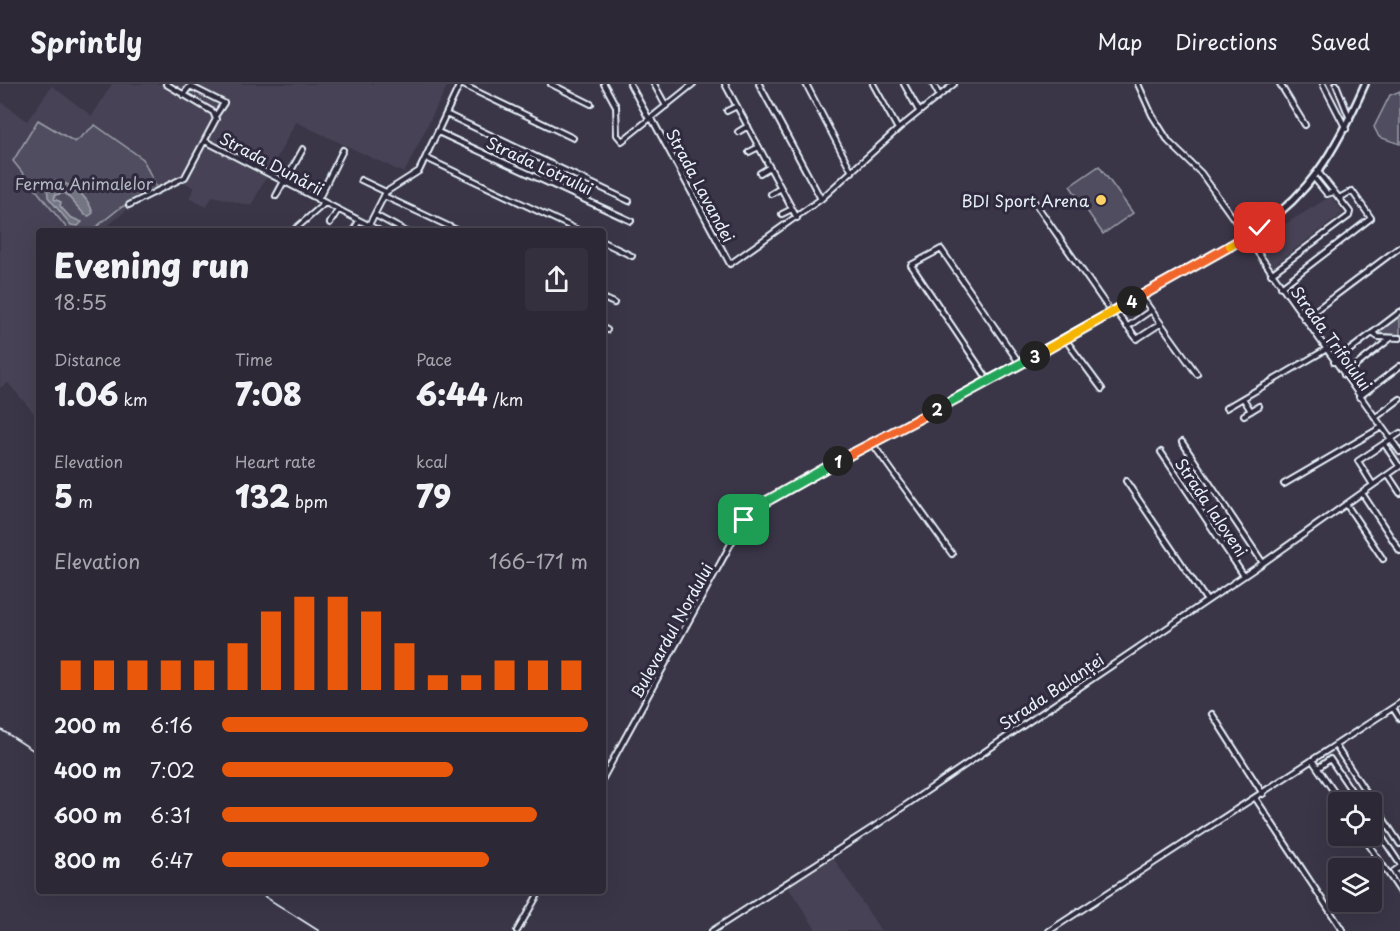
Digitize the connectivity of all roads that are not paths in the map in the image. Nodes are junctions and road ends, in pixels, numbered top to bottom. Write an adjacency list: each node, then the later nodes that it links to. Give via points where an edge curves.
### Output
1 (165, 84): 20 (street)
2 (460, 84): 27 (street); 37 (street)
3 (551, 84): 22 (street)
4 (603, 84): 29 (street, via 616,106 616,135 620,141)
5 (630, 84): 29 (street, Strada Lavandei)
6 (654, 84): 23 (street)
7 (725, 84): 24 (street)
8 (759, 84): 57 (street)
9 (806, 84): 45 (street)
10 (873, 84): 33 (street)
11 (904, 84): 26 (street)
12 (933, 84): 21 (street)
13 (954, 84): 21 (street)
14 (1138, 84): 78 (street, Strada Trifoiului, via 1168,142 1190,162)
15 (1280, 84): 31 (street)
16 (1323, 84): 34 (street)
17 (1336, 84): 30 (street)
18 (1365, 84): 30 (street)
19 (690, 85): 23 (street)
20 (183, 95): 28 (street); 28 (street, via 190,86 223,102)
21 (939, 95): 26 (street)
22 (591, 104)
23 (666, 106): 29 (street)
24 (737, 106): 25 (street); 32 (street)
25 (727, 111)
26 (919, 111): 33 (street)
27 (446, 114): 35 (street); 60 (street)
28 (216, 115): 38 (street)
29 (650, 118): 67 (street, Strada Lavandei, via 730,264)
30 (1350, 120): 34 (street)
31 (1305, 125)
32 (748, 126): 36 (street); 39 (street)
33 (898, 129): 45 (street)
34 (1346, 129): 47 (street)
35 (438, 132): 43 (street); 69 (street, Strada Lotrului)
36 (738, 132)
37 (573, 138)
38 (205, 141): 50 (street, Strada Dunării); 62 (street, via 185,177)
39 (759, 147): 42 (street); 44 (street)
40 (303, 149): 50 (street)
41 (343, 150): 58 (street)
42 (749, 152)
43 (426, 158): 53 (street, via 416,175); 77 (street)
44 (770, 167): 46 (street); 51 (street)
45 (852, 172): 57 (street)
46 (760, 173)
47 (1319, 173): 48 (street); 52 (street)
48 (1314, 178): 52 (street, via 1326,194); 78 (street, via 1270,221)
49 (361, 180): 53 (street)
50 (283, 183): 55 (street); 58 (street, Strada Dunării)
51 (781, 188): 54 (street); 63 (street)
52 (1334, 192): 56 (street)
53 (385, 194): 66 (street); 76 (street)
54 (771, 194)
55 (276, 196)
56 (1339, 198): 82 (street, via 1350,215); 83 (street, via 1351,190 1371,218)
57 (821, 199): 67 (street)
58 (318, 200): 61 (street, Strada Dunării)
59 (1033, 200): 88 (street)
60 (629, 201)
61 (325, 203): 64 (street); 72 (street, Strada Dunării)
62 (129, 205)
63 (792, 208): 65 (street); 67 (street)
64 (338, 210): 68 (street); 70 (street)
65 (782, 214)
66 (375, 215): 71 (street); 75 (street)
67 (797, 218)
68 (359, 221): 71 (street); 73 (street)
69 (631, 221)
70 (330, 223)
71 (369, 225): 74 (street)
72 (296, 228)
73 (355, 228)
74 (374, 228)
75 (399, 228)
76 (453, 228)
77 (574, 228)
78 (1245, 237): 82 (street, Strada Trifoiului); 84 (street, Bulevardul Nordului)
79 (606, 243): 81 (street)
80 (1400, 247): 90 (street)
81 (632, 256)
82 (1271, 274): 83 (street, Strada Trifoiului)
83 (1281, 287): 90 (street, Strada Trifoiului)
84 (1141, 296): 88 (street, Bulevardul Nordului); 101 (street)
85 (606, 299): 86 (street)
86 (614, 303)
87 (1143, 309): 92 (street, via 1149,312)
88 (1113, 311): 92 (street); 96 (street, Bulevardul Nordului)
89 (1400, 312): 93 (street)
90 (1304, 319): 97 (street, Strada Trifoiului)
91 (1160, 324): 92 (street, via 1137,339)
92 (1127, 327)
93 (1372, 333): 94 (street); 98 (street)
94 (1391, 338): 95 (street); 102 (street)
95 (1400, 338)
96 (1065, 339): 99 (street, Bulevardul Nordului); 104 (street)
97 (1325, 350): 98 (street, Strada Trifoiului); 106 (street)
98 (1334, 362): 102 (street, Strada Trifoiului)
99 (1020, 364): 103 (street, Bulevardul Nordului); 103 (street, via 940,249 910,268)
100 (1400, 366): 105 (street)
101 (1197, 374)
102 (1344, 375): 105 (street, Strada Trifoiului)
103 (989, 381): 117 (street, Bulevardul Nordului)
104 (1102, 389)
105 (1359, 397): 112 (street, Strada Trifoiului)
106 (1244, 398): 109 (street); 110 (street)
107 (1400, 399): 112 (street)
108 (1259, 406): 110 (street)
109 (1226, 408)
110 (1251, 411): 111 (street)
111 (1244, 415)
112 (1375, 418): 113 (street, Strada Trifoiului)
113 (1382, 427): 115 (street, Strada Trifoiului); 124 (street)
114 (1400, 433): 115 (street)
115 (1391, 440): 118 (street); 120 (street, Strada Trifoiului)
116 (1182, 442): 132 (street)
117 (872, 443): 130 (street); 142 (street, Bulevardul Nordului, via 776,495 746,517)
118 (1385, 445): 121 (street); 125 (street, via 1358,461)
119 (1161, 452): 133 (street, Strada Ialoveni)
120 (1400, 452)
121 (1399, 466): 122 (street, Strada Balanței)
122 (1388, 475): 125 (street, Strada Balanței); 127 (street)
123 (1126, 481): 134 (street)
124 (1284, 484)
125 (1373, 485): 126 (street, Strada Balanței)
126 (1362, 493): 128 (street, Strada Balanței); 129 (street)
127 (1400, 494)
128 (1346, 504): 131 (street); 132 (street, Strada Balanței)
129 (1400, 551)
130 (952, 554)
131 (1383, 559)
132 (1263, 563): 133 (street, Strada Balanței)
133 (1244, 576): 134 (street, Strada Balanței)
134 (1207, 601): 155 (street, Strada Balanței, via 875,826)
135 (1400, 703): 136 (street)
136 (1393, 708): 138 (street); 139 (street)
137 (1212, 714): 145 (street)
138 (1400, 719)
139 (1335, 745): 140 (street); 148 (street)
140 (1312, 760): 141 (street); 145 (street)
141 (1318, 768): 143 (street); 144 (street, via 1330,759)
142 (606, 773)
143 (1334, 792)
144 (1352, 792)
145 (1263, 794): 146 (street)
146 (1256, 799): 156 (street); 157 (street)
147 (1382, 838): 150 (street)
148 (1400, 844)
149 (1370, 846): 152 (street)
150 (1400, 865): 151 (street, via 1394,871)
151 (1400, 881)
152 (1400, 889)
153 (538, 894): 154 (street)
154 (517, 931)
155 (712, 931)
156 (1048, 931)
157 (1343, 931)

